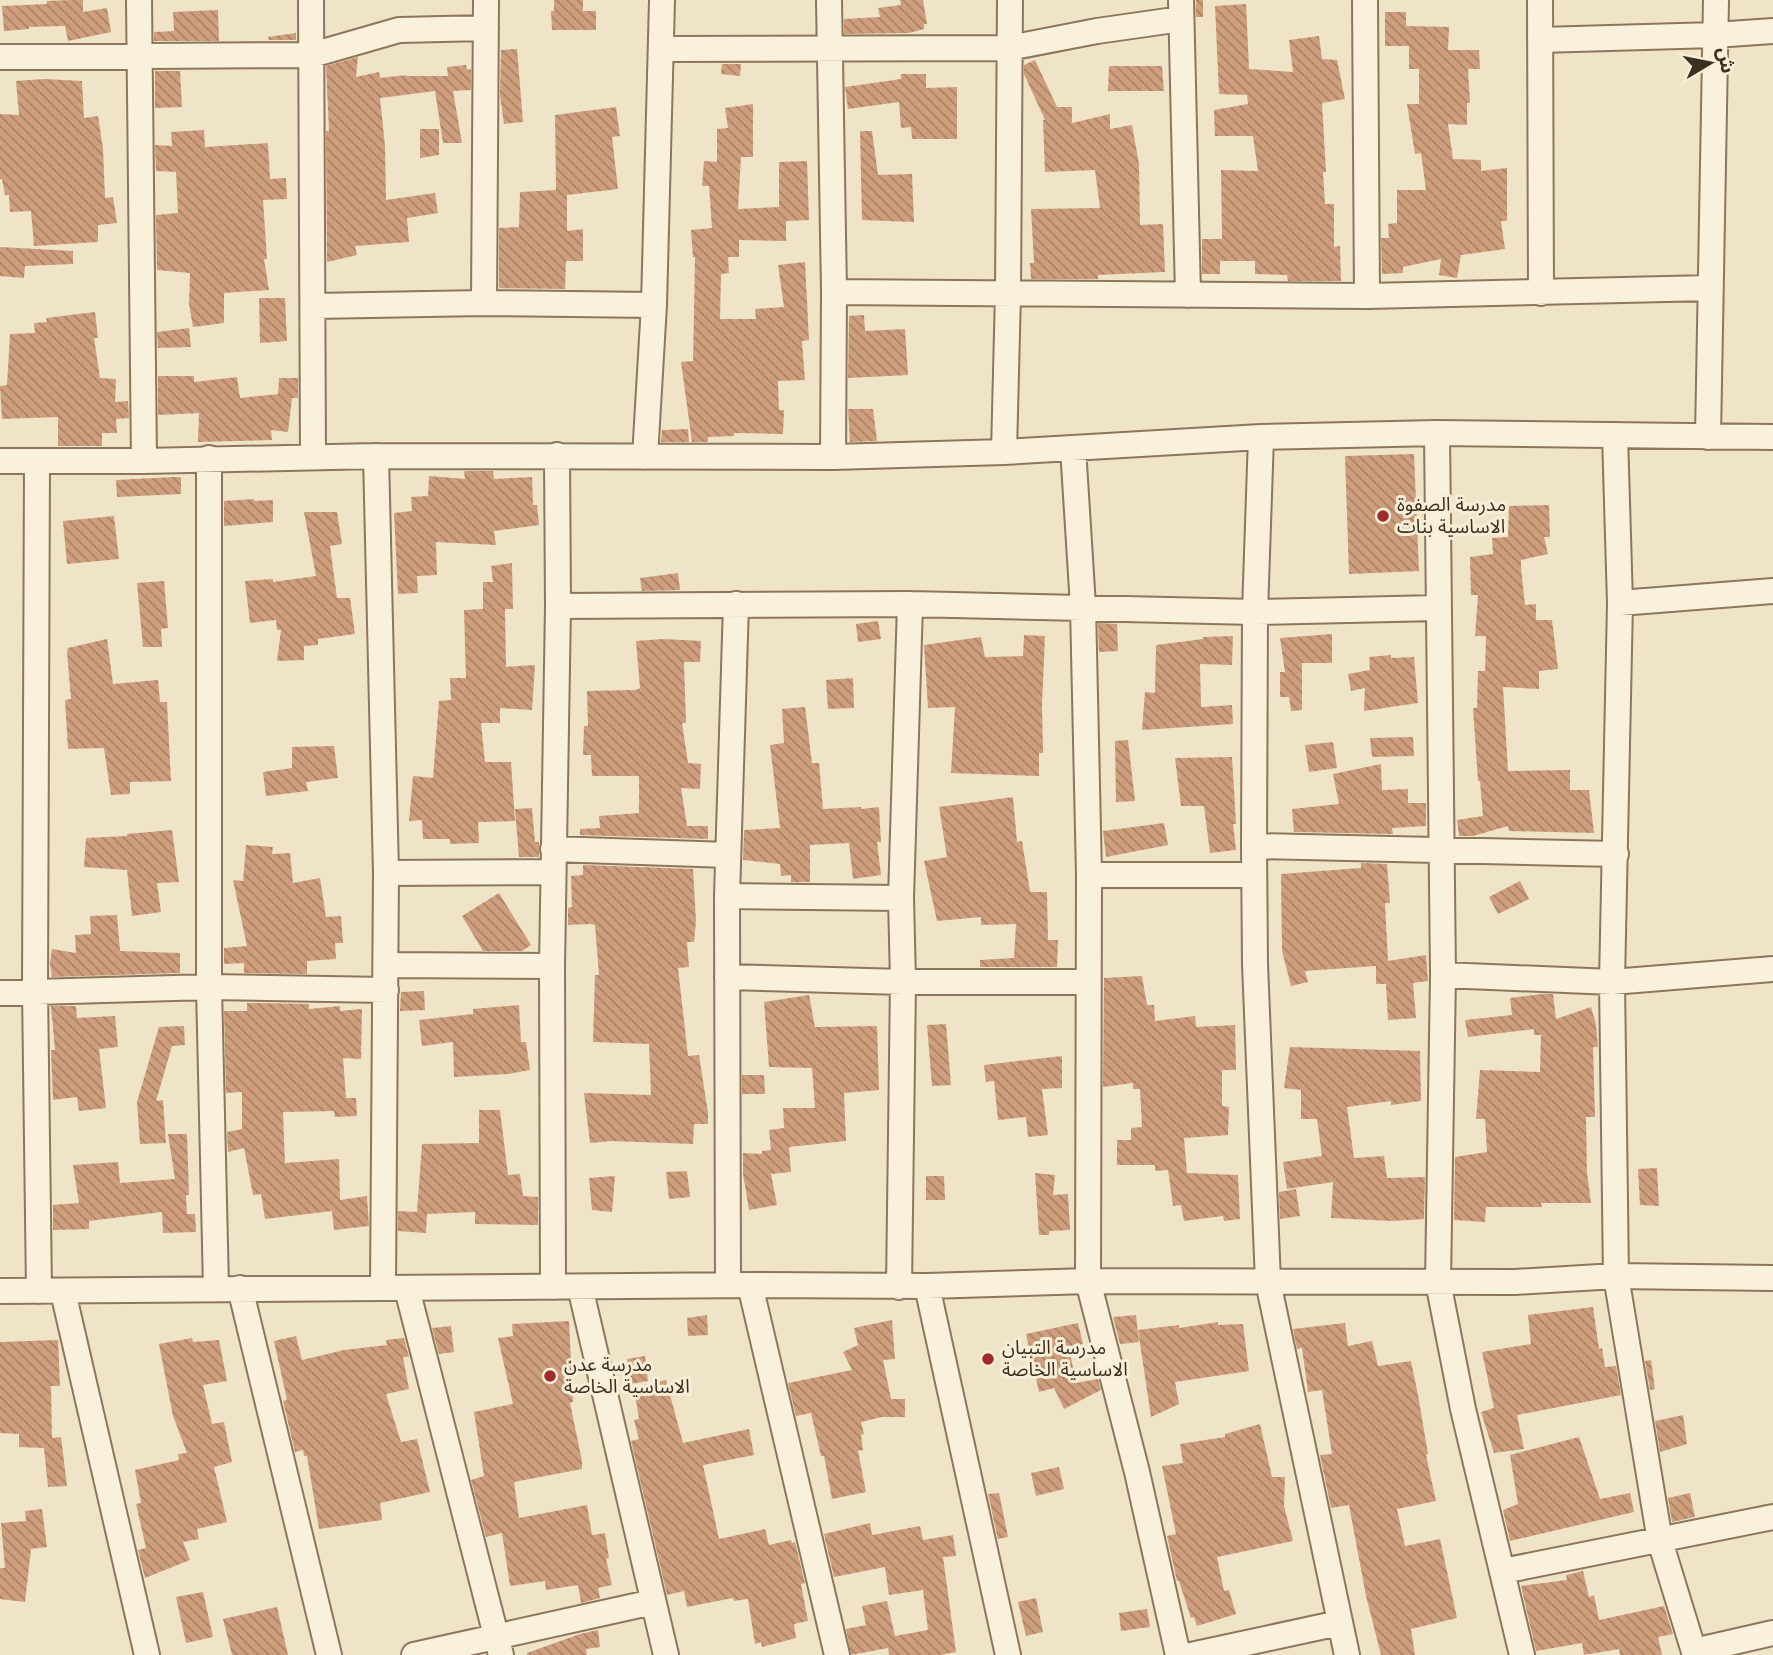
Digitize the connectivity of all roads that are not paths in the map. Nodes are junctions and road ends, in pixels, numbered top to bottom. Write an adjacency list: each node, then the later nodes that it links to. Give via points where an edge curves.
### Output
1 (139, 0): 18 (street)
2 (311, 0): 19 (street)
3 (486, 0): 11 (street)
4 (662, 0): 16 (street)
5 (829, 0): 17 (street)
6 (1010, 0): 15 (street)
7 (1365, 0): 26 (street)
8 (1540, 0): 14 (street)
9 (1716, 0): 13 (street)
10 (1181, 9): 15 (street); 25 (street)
11 (486, 28): 19 (street, via 399,30); 27 (street)
12 (1773, 31): 13 (street)
13 (1715, 35): 14 (street); 21 (street)
14 (1540, 40): 24 (street)
15 (1009, 48): 17 (street); 23 (street)
16 (662, 49): 17 (street); 28 (street)
17 (829, 50): 22 (street)
18 (139, 55): 19 (street); 20 (street); 45 (street)
19 (312, 55): 29 (street)
20 (0, 57)
21 (1710, 288): 24 (street); 33 (street)
22 (834, 292): 23 (street); 41 (street)
23 (1008, 293): 25 (street); 36 (street)
24 (1541, 293): 26 (street)
25 (1188, 295): 26 (street)
26 (1367, 296)
27 (484, 303): 28 (street); 29 (street)
28 (654, 305): 40 (street)
29 (313, 306): 39 (street)
30 (1437, 433): 31 (street); 32 (street); 52 (street)
31 (1615, 435): 33 (street); 47 (street)
32 (1261, 437): 35 (street); 53 (street)
33 (1708, 437): 34 (street)
34 (1773, 437)
35 (1073, 448): 36 (street); 51 (street)
36 (1004, 452): 41 (street)
37 (557, 455): 38 (street); 40 (street); 50 (street)
38 (376, 456): 39 (street); 59 (street)
39 (313, 457): 42 (street)
40 (645, 457): 41 (street)
41 (833, 457)
42 (209, 458): 45 (street); 72 (street)
43 (0, 461): 44 (street)
44 (37, 461): 45 (street); 73 (street)
45 (144, 461)
46 (1773, 591): 47 (street)
47 (1620, 603): 56 (street)
48 (736, 604): 49 (street); 50 (street); 57 (street)
49 (910, 604): 51 (street); 63 (street)
50 (558, 606): 58 (street)
51 (1083, 606): 53 (street); 60 (street)
52 (1438, 608): 53 (street); 55 (street)
53 (1255, 612): 54 (street)
54 (1254, 846): 55 (street); 61 (street)
55 (1442, 852): 56 (street); 67 (street)
56 (1616, 854): 71 (street)
57 (728, 855): 58 (street); 62 (street)
58 (553, 860): 59 (street); 65 (street)
59 (386, 873): 64 (street)
60 (1089, 875): 61 (street); 70 (street)
61 (1254, 875): 79 (street)
62 (727, 896): 63 (street); 68 (street)
63 (901, 898): 69 (street)
64 (386, 965): 65 (street); 74 (street)
65 (552, 966): 83 (street)
66 (1773, 969): 71 (street)
67 (1443, 975): 71 (street); 80 (street)
68 (727, 977): 69 (street); 81 (street)
69 (903, 982): 70 (street); 85 (street)
70 (1087, 982): 78 (street)
71 (1612, 982): 76 (street)
72 (209, 987): 73 (street); 74 (street); 86 (street)
73 (35, 990): 75 (street); 90 (street)
74 (386, 990): 87 (street)
75 (0, 993)
76 (1616, 1276): 77 (street); 80 (street); 92 (street)
77 (1773, 1278)
78 (1088, 1281): 79 (street); 82 (street); 105 (street)
79 (1268, 1282): 80 (street); 95 (street)
80 (1438, 1282): 93 (street)
81 (739, 1285): 84 (street); 85 (street); 103 (street)
82 (927, 1286): 85 (street); 104 (street)
83 (553, 1287): 84 (street); 88 (street)
84 (580, 1287): 94 (street)
85 (900, 1287)
86 (228, 1288): 87 (street); 90 (street); 100 (street)
87 (383, 1288): 88 (street)
88 (407, 1289): 97 (street)
89 (0, 1291): 90 (street)
90 (51, 1292): 99 (street)
91 (1773, 1517): 92 (street)
92 (1660, 1541): 93 (street); 98 (street)
93 (1503, 1571): 108 (street)
94 (653, 1602): 97 (street); 102 (street)
95 (1339, 1623): 106 (street); 107 (street)
96 (1773, 1633): 98 (street)
97 (499, 1646): 101 (street)
98 (1695, 1653)
99 (147, 1655)
100 (329, 1655)
101 (414, 1655)
102 (666, 1655)
103 (837, 1655)
104 (1008, 1655)
105 (1178, 1655)
106 (1191, 1655)
107 (1347, 1655)
108 (1522, 1655)

